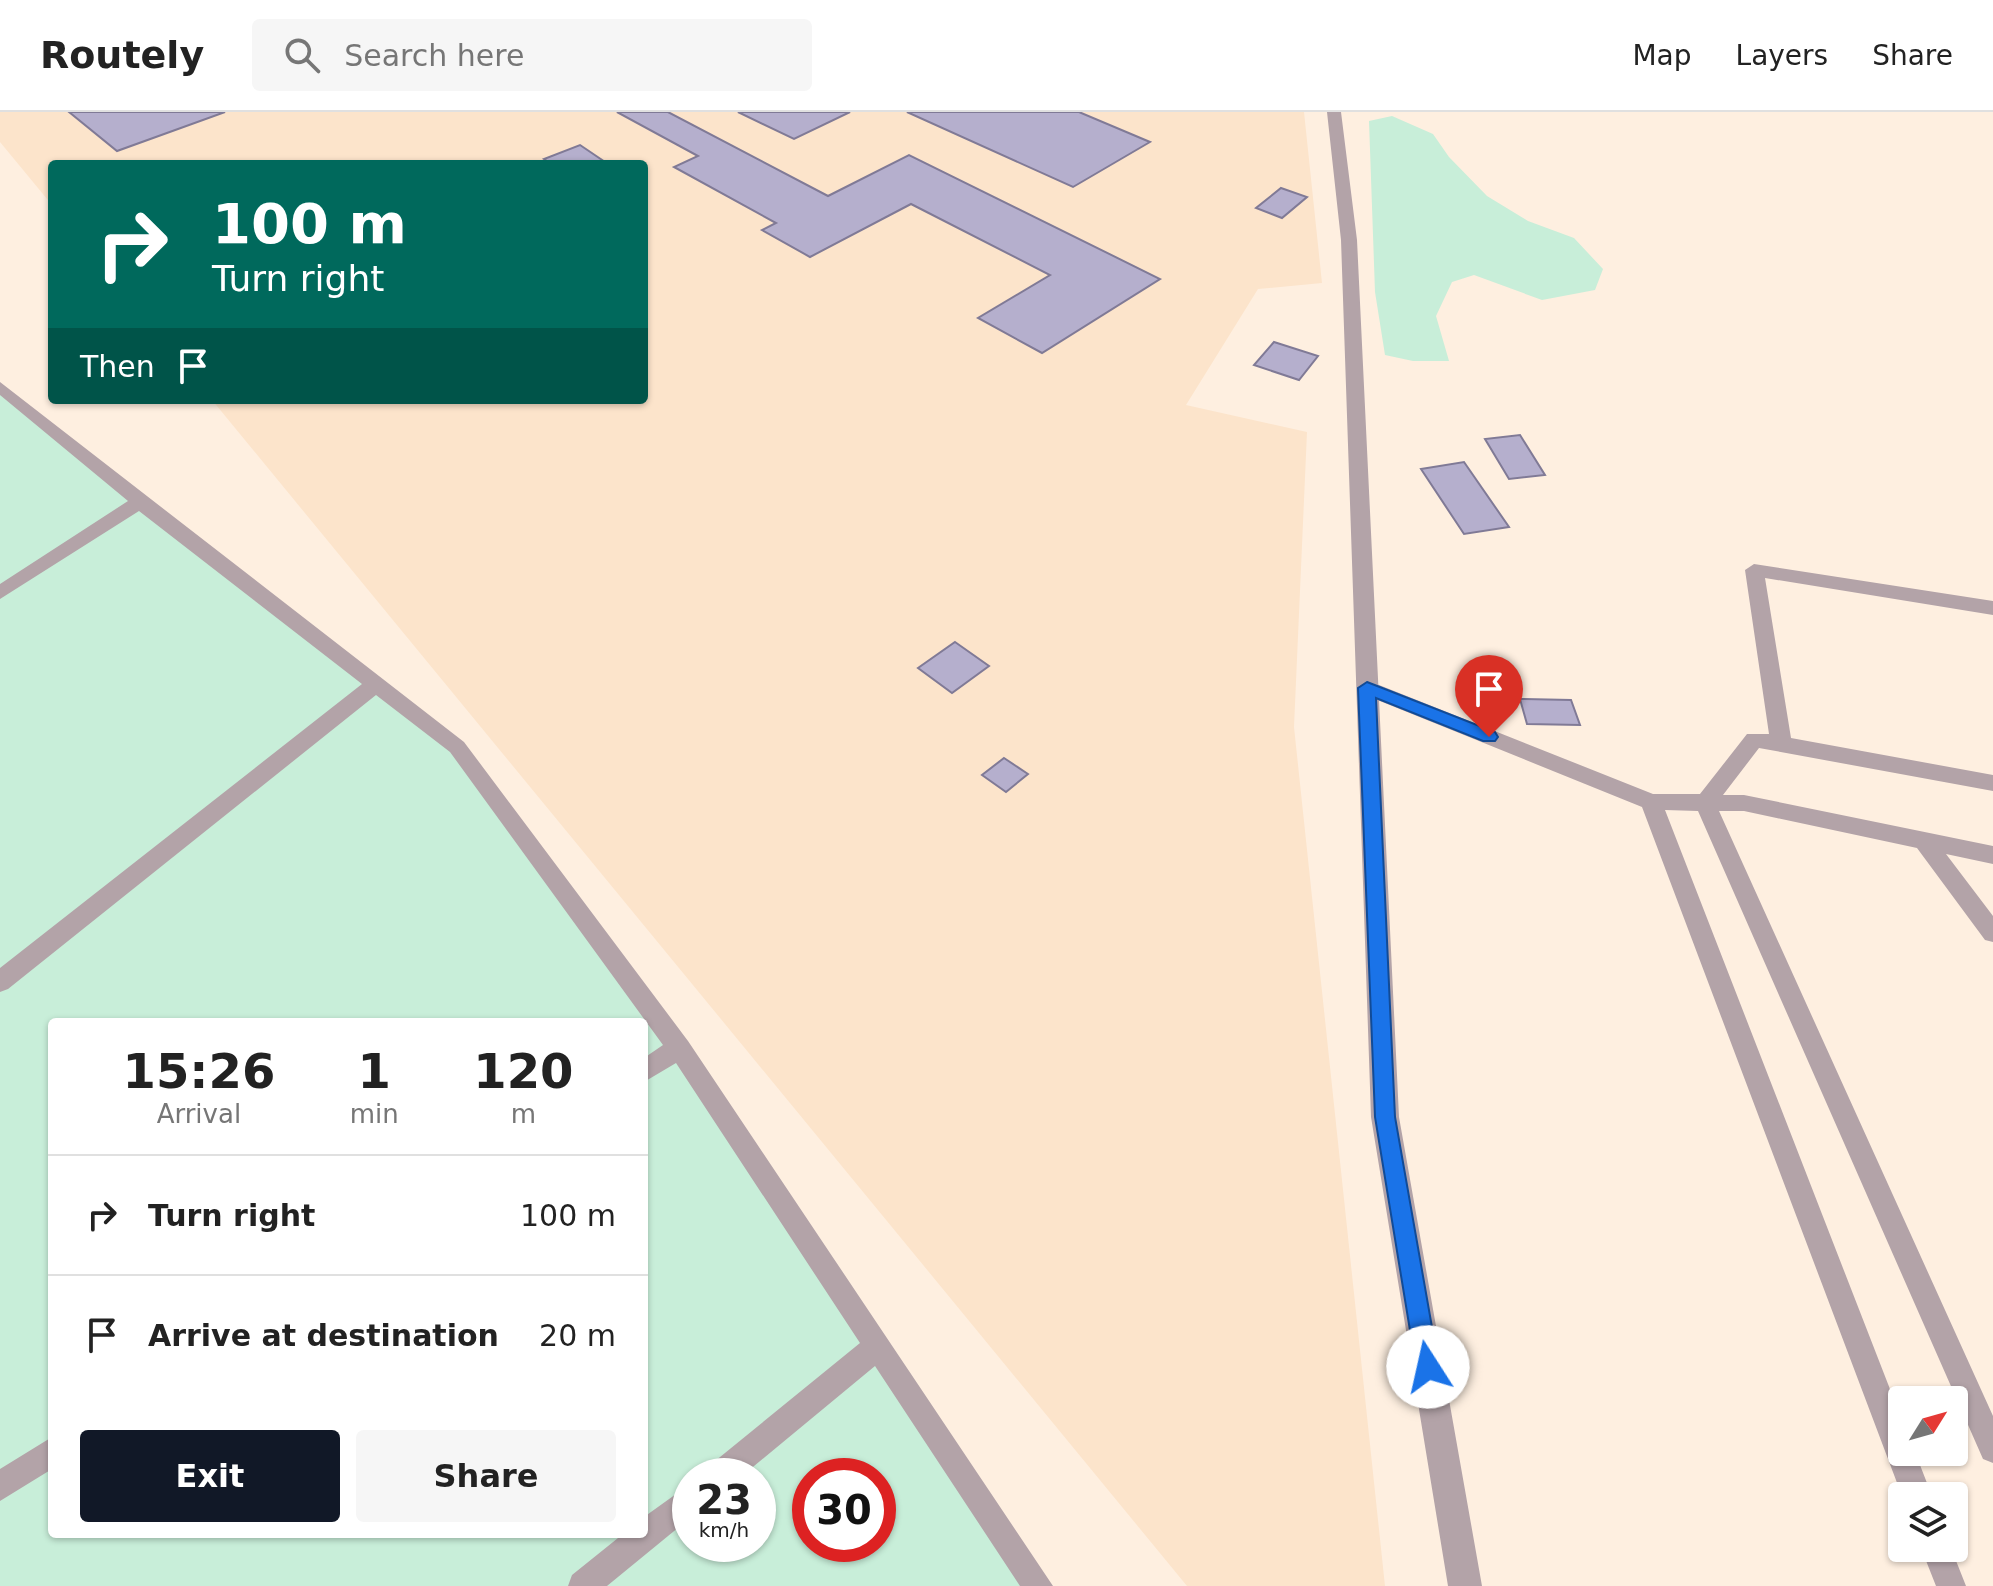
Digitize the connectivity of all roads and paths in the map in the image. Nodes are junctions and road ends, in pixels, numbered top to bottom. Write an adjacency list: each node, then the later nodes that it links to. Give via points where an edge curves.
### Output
1 (1334, 112): 7 (street, via 1349,240)
2 (0, 387): 3 (lane)
3 (140, 502): 4 (lane); 6 (lane)
4 (0, 593)
5 (1993, 608): 8 (lane, via 1754,570)
6 (376, 684): 15 (lane); 16 (lane, via 457,747)
7 (1367, 688): 10 (lane); 30 (street, via 1385,1117)
8 (1781, 743): 9 (lane); 11 (lane, via 1754,739)
9 (1993, 783)
10 (1651, 802): 11 (lane); 22 (lane)
11 (1705, 803): 12 (lane, via 1744,803); 19 (lane)
12 (1924, 841): 13 (lane); 14 (lane)
13 (1993, 855)
14 (1993, 933)
15 (0, 982)
16 (679, 1048): 17 (lane); 18 (lane)
17 (648, 1068)
18 (878, 1346): 21 (lane); 29 (lane)
19 (1993, 1449)
20 (48, 1455): 23 (lane)
21 (741, 1458)
22 (1912, 1482)
23 (0, 1486)
24 (672, 1514): 25 (lane)
25 (648, 1533)
26 (642, 1538): 28 (lane)
27 (1942, 1562): 31 (lane)
28 (583, 1586)
29 (1038, 1586)
30 (1465, 1586)
31 (1951, 1586)

